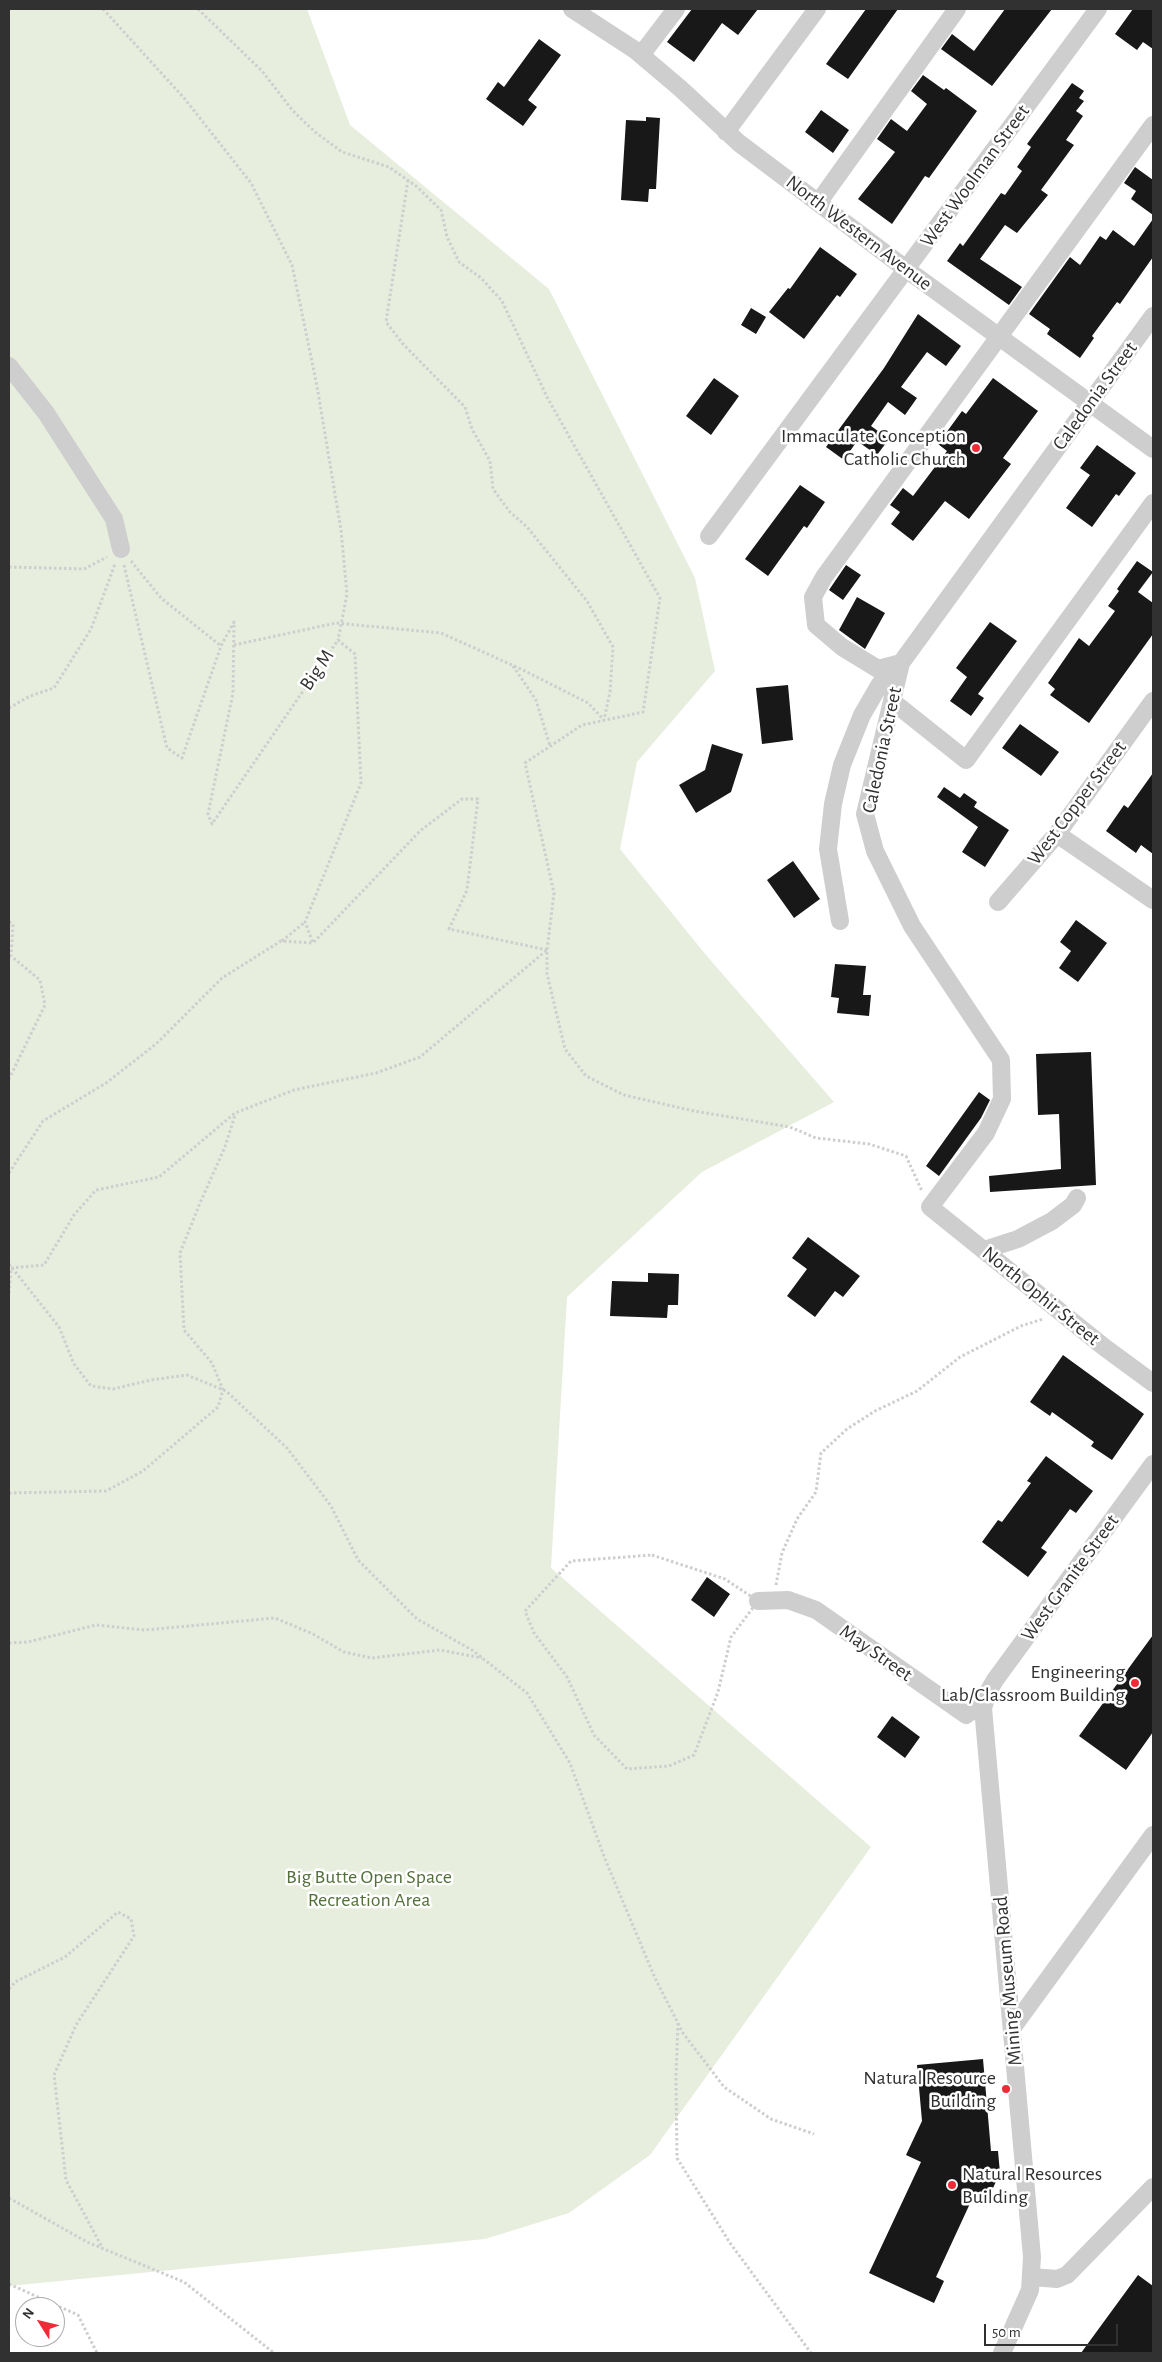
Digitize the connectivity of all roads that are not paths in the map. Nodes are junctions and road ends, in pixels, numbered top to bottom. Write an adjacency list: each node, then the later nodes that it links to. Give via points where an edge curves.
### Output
1 (572, 9): 6 (street, North Western Avenue)
2 (676, 9): 6 (street)
3 (817, 9): 8 (street)
4 (957, 9): 9 (street)
5 (1098, 9): 10 (street, West Woolman Street)
6 (641, 55): 8 (street, North Western Avenue)
7 (1153, 125): 12 (street)
8 (726, 132): 9 (street, North Western Avenue)
9 (818, 203): 10 (street, North Western Avenue)
10 (906, 269): 12 (street, North Western Avenue); 17 (street, West Woolman Street)
11 (1153, 316): 14 (street, Caledonia Street)
12 (999, 337): 14 (street, North Western Avenue); 19 (street, via 824,577 813,597 816,625 842,647 878,669)
13 (9, 366): 18 (street, via 46,413 114,519)
14 (1090, 403): 15 (street, North Western Avenue); 19 (street, Caledonia Street)
15 (1153, 449)
16 (1153, 503): 20 (street, via 966,760)
17 (709, 536)
18 (120, 549)
19 (900, 663): 20 (street, Caledonia Street); 25 (street, via 880,684 862,715 842,764 828,849)
20 (892, 701): 27 (street, Caledonia Street, via 865,814 875,851 912,926 1002,1060 1002,1099 986,1132)
21 (1153, 701): 22 (street, West Copper Street)
22 (1057, 834): 23 (street); 24 (street, West Copper Street)
23 (1151, 895)
24 (998, 902)
25 (840, 921)
26 (1077, 1198): 28 (street, via 1052,1221 1018,1239)
27 (930, 1207): 28 (street, North Ophir Street)
28 (984, 1250): 29 (street, North Ophir Street)
29 (1153, 1382)
30 (1153, 1464): 32 (street, West Granite Street)
31 (766, 1601): 32 (street, May Street, via 788,1600 816,1610 966,1715)
32 (987, 1697): 34 (street, Mining Museum Road, via 984,1728)
33 (1153, 1835): 34 (street)
34 (1013, 2027): 36 (street, Mining Museum Road)
35 (1153, 2187): 36 (street, via 1067,2275)
36 (1032, 2278): 37 (street, Mining Museum Road, via 1026,2303)
37 (1002, 2353)

